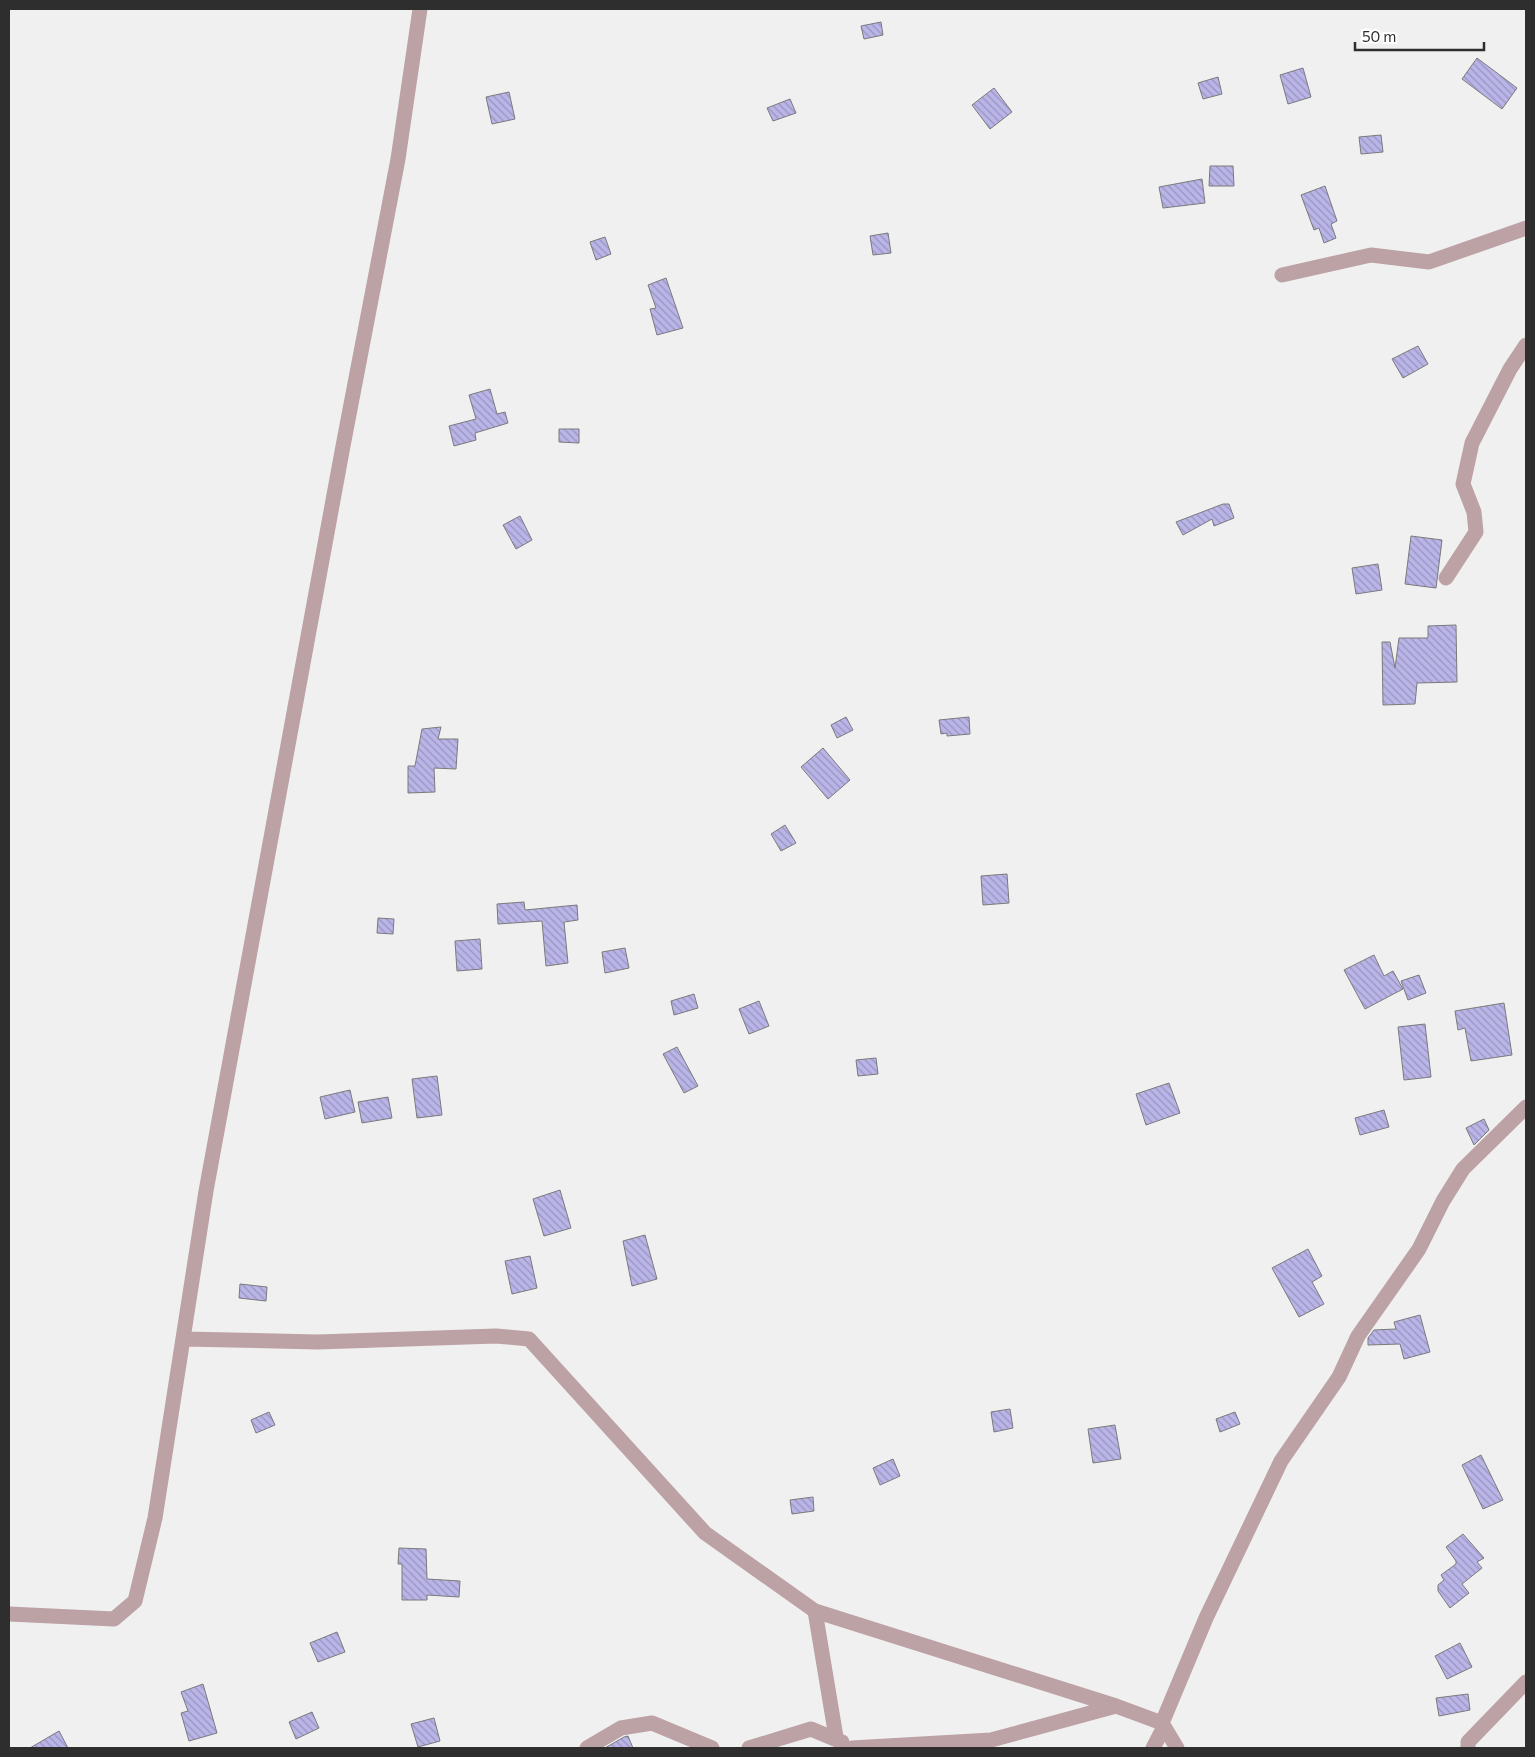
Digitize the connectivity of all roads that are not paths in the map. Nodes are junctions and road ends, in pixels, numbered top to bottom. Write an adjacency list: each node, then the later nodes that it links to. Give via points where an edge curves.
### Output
1 (420, 9): 7 (street, via 398,159 206,1191)
2 (1526, 228): 3 (street, via 1428,262 1371,254)
3 (1282, 275)
4 (1526, 344): 5 (street, via 1472,443 1463,484 1474,512 1476,532)
5 (1446, 578)
6 (1526, 1107): 12 (street, via 1463,1169 1419,1249 1358,1336 1339,1377 1281,1462 1206,1618)
7 (183, 1339): 8 (street, via 318,1342 496,1336 529,1339 705,1533); 9 (street, via 155,1518 135,1602 114,1619)
8 (815, 1611): 11 (street); 13 (street)
9 (9, 1614)
10 (1526, 1682): 20 (street, via 1468,1742)
11 (1116, 1706): 12 (street); 17 (street, via 991,1740)
12 (1163, 1725): 18 (street); 19 (street)
13 (836, 1738): 16 (street, via 811,1729); 17 (street)
14 (587, 1748): 15 (street, via 621,1728 652,1724)
15 (712, 1748)
16 (749, 1748)
17 (852, 1748)
18 (1153, 1748)
19 (1177, 1748)
20 (1468, 1748)

